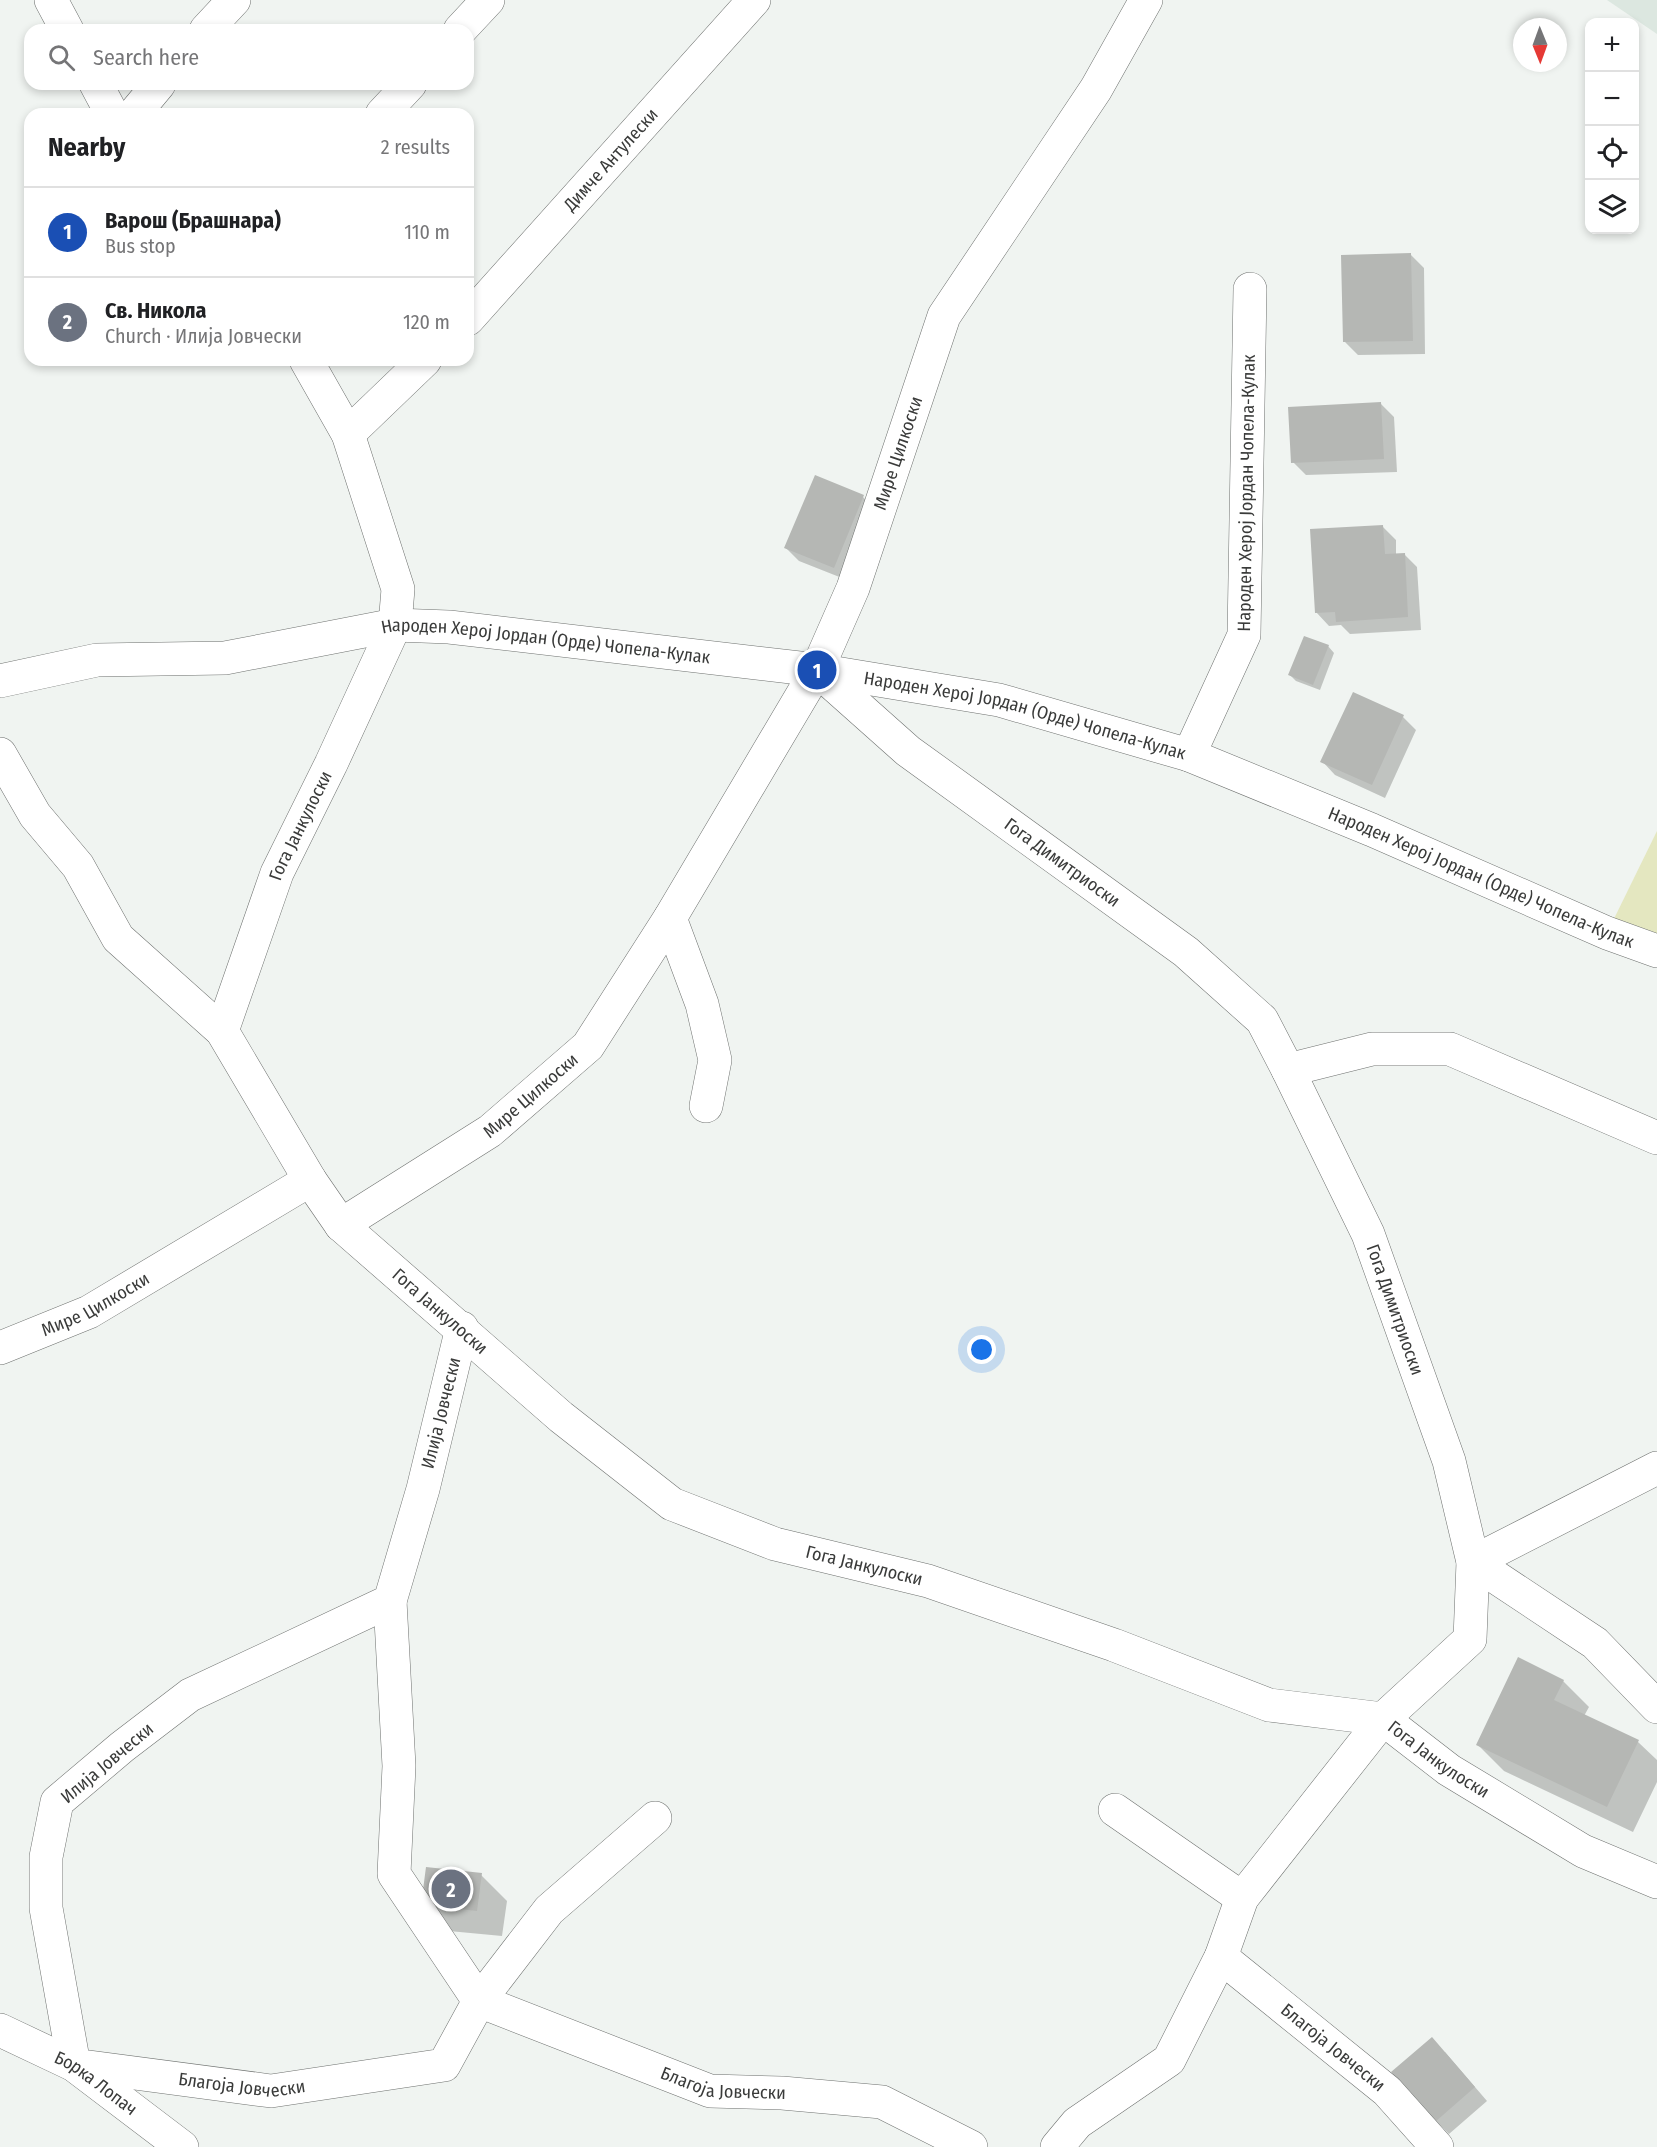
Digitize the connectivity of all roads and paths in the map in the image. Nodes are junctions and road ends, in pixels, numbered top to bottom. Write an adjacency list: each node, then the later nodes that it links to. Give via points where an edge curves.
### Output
1 (51, 0): 6 (street)
2 (234, 0): 7 (street)
3 (489, 0): 8 (street)
4 (754, 0): 16 (street, Димче Антулески)
5 (1146, 0): 21 (street, Мире Цилкоски, via 1096,89 944,316 853,588)
6 (64, 24)
7 (212, 24)
8 (466, 24)
9 (99, 90): 12 (street)
10 (154, 90): 13 (street)
11 (404, 90): 14 (street)
12 (109, 108)
13 (139, 108)
14 (388, 108)
15 (1250, 289): 24 (street, Народен Херој Јордан Чопела-Кулак, via 1244,635)
16 (474, 312)
17 (309, 366): 19 (street)
18 (419, 366): 19 (street)
19 (348, 434): 20 (street, via 398,589)
20 (395, 625): 21 (street, Народен Херој Јордан (Орде) Чопела-Кулак, via 449,627); 22 (street, Народен Херој Јордан (Орде) Чопела-Кулак, via 225,658 97,660); 27 (street, Гога Јанкулоски, via 278,873)
21 (817, 670): 24 (street, Народен Херој Јордан (Орде) Чопела-Кулак, via 999,700); 25 (street, Мире Цилкоски); 28 (street, Гога Димитриоски, via 908,752 1186,952 1262,1020)
22 (0, 681)
23 (0, 754): 27 (street, Гога Јанкулоски, via 35,815 78,866 118,938)
24 (1189, 755): 26 (street, Народен Херој Јордан (Орде) Чопела-Кулак)
25 (670, 918): 29 (street, via 702,1004 716,1060); 32 (street, Мире Цилкоски, via 588,1046 490,1131)
26 (1657, 951)
27 (222, 1031): 31 (street, Гога Јанкулоски)
28 (1288, 1070): 30 (street, via 1371,1049 1450,1049); 36 (street, Гога Димитриоски, via 1368,1234 1449,1461)
29 (706, 1106)
30 (1657, 1138)
31 (310, 1179): 32 (street, Гога Јанкулоски); 34 (street, Мире Цилкоски, via 90,1312)
32 (341, 1225): 33 (street, Гога Јанкулоски)
33 (462, 1328): 37 (street, Илија Јовчески, via 423,1489); 39 (street, Гога Јанкулоски, via 561,1417 672,1504 775,1544 928,1581 1114,1645 1269,1705)
34 (0, 1348)
35 (1657, 1468): 36 (street)
36 (1473, 1562): 38 (street, via 1595,1643); 39 (street, Гога Димитриоски, via 1470,1639)
37 (390, 1601): 45 (street, Илија Јовчески, via 399,1766 394,1874); 47 (street, Илија Јовчески, via 190,1695 57,1802 46,1857 46,1908)
38 (1657, 1707)
39 (1383, 1719): 42 (street, Гога Јанкулоски, via 1449,1770 1583,1851); 43 (street)
40 (1115, 1810): 43 (street)
41 (655, 1818): 45 (street, Благоја Јовчески, via 549,1910)
42 (1657, 1882)
43 (1242, 1898): 44 (street)
44 (1221, 1957): 48 (street, via 1169,2060); 51 (street, Благоја Јовчески, via 1387,2091)
45 (478, 2001): 47 (street, Благоја Јовчески, via 444,2065 271,2091); 50 (street, Благоја Јовчески, via 710,2091 882,2102)
46 (0, 2030): 47 (street, Борка Лопач)
47 (74, 2065): 49 (street, Борка Лопач)
48 (1074, 2139)
49 (182, 2147)
50 (971, 2147)
51 (1437, 2147)

